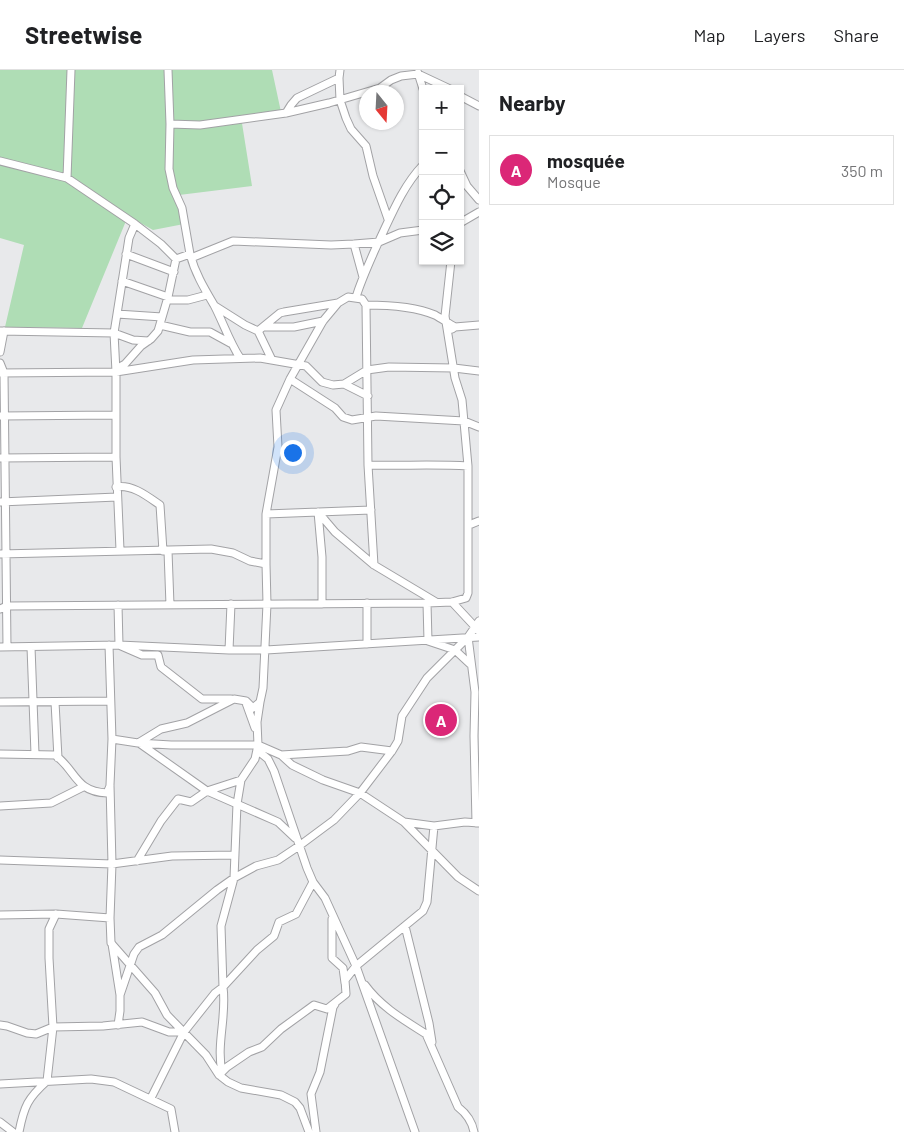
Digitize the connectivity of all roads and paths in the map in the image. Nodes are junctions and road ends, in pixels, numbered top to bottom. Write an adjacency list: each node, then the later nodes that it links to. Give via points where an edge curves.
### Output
1 (71, 70): 16 (street)
2 (168, 70): 12 (street)
3 (340, 70): 5 (street)
4 (417, 72): 6 (street); 7 (street); 9 (street)
5 (339, 78): 9 (street); 11 (street, via 297,98)
6 (422, 85)
7 (442, 85)
8 (464, 98): 10 (street)
9 (340, 100): 11 (street); 19 (street, via 351,130 366,146 372,176)
10 (479, 106)
11 (286, 113): 12 (street, via 200,125)
12 (170, 124): 26 (street, via 169,169 182,208)
13 (0, 161): 16 (street)
14 (419, 170): 19 (street)
15 (462, 175): 17 (street)
16 (67, 178): 21 (street)
17 (479, 200)
18 (479, 212): 20 (street)
19 (388, 219): 23 (street)
20 (464, 221)
21 (135, 224): 25 (street); 27 (street)
22 (419, 231): 23 (street)
23 (379, 242): 24 (street); 30 (street)
24 (354, 244): 26 (street, via 233,241); 30 (street)
25 (126, 254): 29 (street); 31 (street)
26 (190, 256): 27 (street); 32 (street)
27 (176, 259): 29 (street)
28 (451, 265): 41 (street)
29 (174, 272): 34 (street)
30 (362, 277): 33 (street)
31 (122, 281): 34 (street); 38 (street)
32 (207, 295): 34 (street, via 188,300); 36 (street)
33 (356, 297): 35 (street, via 348,297); 37 (street)
34 (167, 298): 39 (street)
35 (338, 303): 40 (street); 45 (street, via 280,313)
36 (214, 305): 45 (street, via 245,325); 50 (street)
37 (366, 305): 41 (street, via 413,309); 57 (street)
38 (117, 314): 39 (street); 48 (street)
39 (162, 317): 42 (street)
40 (323, 321): 45 (street); 55 (street)
41 (446, 322): 44 (street); 47 (street)
42 (160, 325): 49 (street, via 155,336); 50 (street, via 190,332 210,332)
43 (479, 325): 44 (street)
44 (455, 327): 47 (street)
45 (260, 329): 53 (street)
46 (2, 331): 48 (street); 51 (street)
47 (447, 332): 56 (street)
48 (114, 333): 49 (street); 58 (street)
49 (148, 341): 58 (street)
50 (230, 343): 52 (street)
51 (0, 352)
52 (240, 358): 53 (street); 58 (street, via 189,360)
53 (272, 360): 55 (street)
54 (0, 363): 60 (street)
55 (298, 364): 61 (street); 62 (street, via 310,368 322,382)
56 (450, 368): 57 (street); 59 (street); 67 (street, via 462,400)
57 (367, 370): 62 (street); 63 (street)
58 (116, 371): 60 (street); 64 (street)
59 (479, 371)
60 (2, 373): 65 (street)
61 (290, 379): 66 (street, via 335,408 343,417 352,420); 78 (street, via 276,410 278,447)
62 (344, 384): 63 (street)
63 (368, 399): 66 (street)
64 (116, 415): 65 (street); 69 (street)
65 (2, 416): 70 (street)
66 (372, 416): 67 (street); 71 (street)
67 (464, 421): 68 (street); 72 (street)
68 (479, 427)
69 (116, 457): 70 (street); 73 (street)
70 (2, 458): 75 (street)
71 (368, 465): 72 (street); 76 (street)
72 (468, 466): 80 (street)
73 (116, 487): 74 (street); 82 (street, via 131,487 160,505)
74 (117, 497): 75 (street); 81 (street)
75 (3, 502): 83 (street)
76 (371, 510): 77 (street); 85 (street)
77 (318, 512): 78 (street); 85 (street, via 335,532); 93 (street)
78 (266, 514): 84 (street)
79 (479, 521): 80 (street)
80 (468, 525): 86 (street, via 468,592)
81 (120, 550): 82 (street); 83 (street)
82 (165, 551): 84 (street, via 211,549); 95 (street)
83 (3, 554): 96 (street)
84 (266, 564): 92 (street)
85 (374, 565): 87 (street)
86 (462, 600): 88 (street); 97 (street)
87 (437, 602): 88 (street); 90 (street)
88 (452, 602): 97 (street)
89 (367, 603): 90 (street); 93 (street); 102 (street)
90 (428, 603): 101 (street)
91 (231, 604): 92 (street); 95 (street); 107 (street)
92 (267, 604): 93 (street); 108 (street)
93 (322, 604)
94 (118, 605): 95 (street); 96 (street); 104 (street)
95 (170, 605)
96 (3, 607): 106 (street)
97 (461, 612): 98 (street)
98 (478, 626): 99 (street)
99 (468, 637): 100 (street); 101 (street); 109 (street); 110 (street)
100 (479, 637)
101 (428, 641): 102 (street); 109 (street)
102 (367, 644): 108 (street)
103 (109, 645): 104 (street); 105 (street); 112 (street)
104 (119, 645): 107 (street); 111 (street, via 142,655 158,655 161,667 202,699)
105 (31, 646): 106 (street); 114 (street)
106 (4, 647)
107 (229, 650): 108 (street)
108 (266, 650): 116 (street)
109 (454, 650): 110 (street); 121 (street, via 428,678 402,716 398,741)
110 (471, 665): 134 (street, via 475,692)
111 (234, 699): 116 (street, via 246,701 253,708); 117 (street, via 245,702); 119 (street, via 187,723 160,729)
112 (110, 701): 115 (street); 118 (street)
113 (0, 702): 114 (street)
114 (33, 702): 115 (street); 123 (street)
115 (55, 702): 125 (street)
116 (260, 702): 117 (street)
117 (257, 734): 120 (street)
118 (112, 739): 119 (street); 127 (street)
119 (138, 743): 120 (street); 129 (street)
120 (258, 748): 124 (street); 126 (street, via 255,759); 136 (street, via 274,771)
121 (392, 751): 124 (street, via 361,747 348,751); 130 (street)
122 (0, 754): 123 (street)
123 (35, 754): 125 (street)
124 (281, 755): 130 (street, via 292,765)
125 (58, 758): 128 (street)
126 (241, 780): 129 (street); 131 (street)
127 (110, 785): 128 (street, via 107,793); 141 (street)
128 (83, 787): 132 (street, via 51,803)
129 (207, 791): 131 (street); 140 (street, via 191,802 178,799)
130 (360, 793): 133 (street); 136 (street, via 334,820)
131 (237, 804): 136 (street, via 278,822); 138 (street)
132 (0, 806)
133 (404, 822): 135 (street); 137 (street)
134 (478, 823): 135 (street)
135 (434, 826): 137 (street)
136 (298, 843): 142 (street, via 278,860 256,866); 143 (street)
137 (432, 852): 144 (street, via 458,877); 149 (street, via 423,911)
138 (235, 855): 140 (street, via 172,856); 142 (street)
139 (0, 860): 141 (street)
140 (137, 861): 141 (street)
141 (112, 864): 148 (street)
142 (234, 878): 151 (street, via 162,935 139,946); 154 (street, via 221,926)
143 (313, 882): 146 (street); 154 (street, via 296,914 280,922 274,936)
144 (479, 891)
145 (56, 914): 147 (street); 148 (street); 159 (street, via 50,929)
146 (332, 914): 152 (street); 155 (street, via 332,958 343,968)
147 (0, 915)
148 (110, 918): 150 (street)
149 (405, 926): 152 (street); 161 (street)
150 (112, 943): 151 (street); 156 (street)
151 (131, 965): 156 (street); 160 (street)
152 (356, 966): 153 (street); 155 (street, via 346,980)
153 (360, 979): 161 (street, via 379,1001 426,1034); 172 (street)
154 (223, 987): 160 (street); 162 (street, via 225,1010)
155 (346, 994): 162 (street, via 327,1008 314,1004 266,1044 248,1052); 171 (street, via 333,1007 320,1072 311,1094)
156 (120, 995): 158 (street)
157 (0, 1025): 159 (street, via 36,1034)
158 (118, 1025): 159 (street); 160 (street, via 142,1022 169,1032)
159 (52, 1027): 163 (street)
160 (184, 1032): 162 (street); 165 (street)
161 (433, 1048): 173 (street, via 458,1107 466,1113)
162 (220, 1074): 170 (street, via 241,1088 281,1095 295,1102)
163 (48, 1081): 164 (street); 165 (street, via 91,1079 114,1082); 168 (street, via 26,1105)
164 (0, 1084)
165 (151, 1098): 169 (street, via 171,1109)
166 (0, 1122): 167 (street)
167 (13, 1132)
168 (19, 1132)
169 (175, 1132)
170 (309, 1132)
171 (316, 1132)
172 (415, 1132)
173 (474, 1132)

